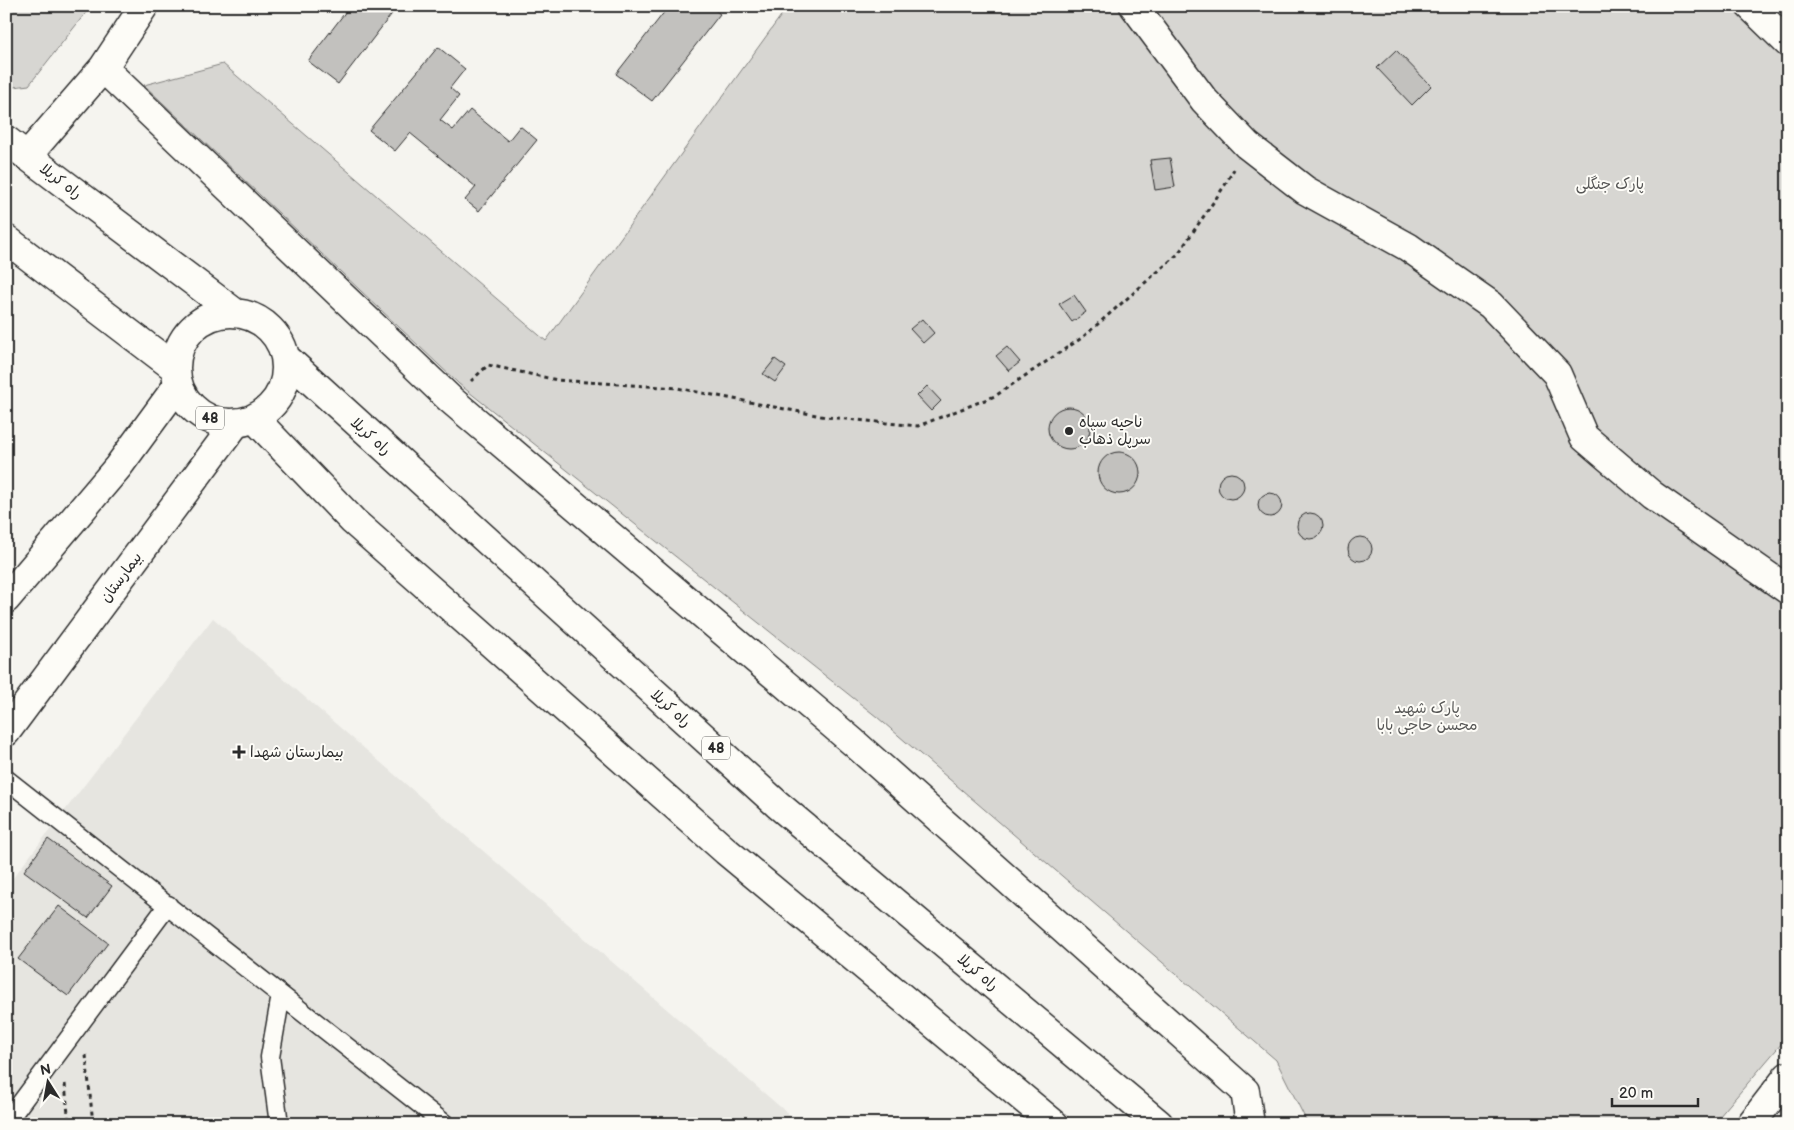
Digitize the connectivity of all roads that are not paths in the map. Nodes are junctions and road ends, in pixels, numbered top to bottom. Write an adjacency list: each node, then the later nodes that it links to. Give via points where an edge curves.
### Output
1 (144, 6): 5 (main road)
2 (1134, 6): 12 (main road, via 1204,100 1246,145 1305,190 1408,247 1491,304 1556,374 1584,437 1652,495)
3 (1750, 6): 4 (main road)
4 (1788, 43)
5 (103, 68): 6 (main road); 24 (main road, via 451,400 853,742 1245,1091)
6 (17, 148): 8 (main road, راه کربلا / 48)
7 (6, 239): 10 (main road, 48)
8 (234, 312): 9 (main road, 48, via 252,316 268,326 279,340); 10 (main road, 48, via 216,314 186,334 178,350)
9 (285, 357): 11 (main road, 48, via 286,376 280,393 269,408); 23 (main road, راه کربلا / 48, via 777,804)
10 (177, 376): 11 (main road, 48, via 187,402 201,414 218,422); 13 (main road, via 118,467)
11 (245, 420): 14 (main road, بیمارستان); 22 (main road, via 353,521 726,851)
12 (1788, 590)
13 (6, 599)
14 (6, 732)
15 (6, 779): 16 (lane)
16 (168, 906): 17 (lane); 19 (lane)
17 (281, 995): 20 (lane, via 270,1057); 21 (lane)
18 (1788, 1076): 25 (main road)
19 (6, 1123)
20 (279, 1124)
21 (445, 1124)
22 (1054, 1124)
23 (1159, 1124)
24 (1250, 1124)
25 (1751, 1124)

